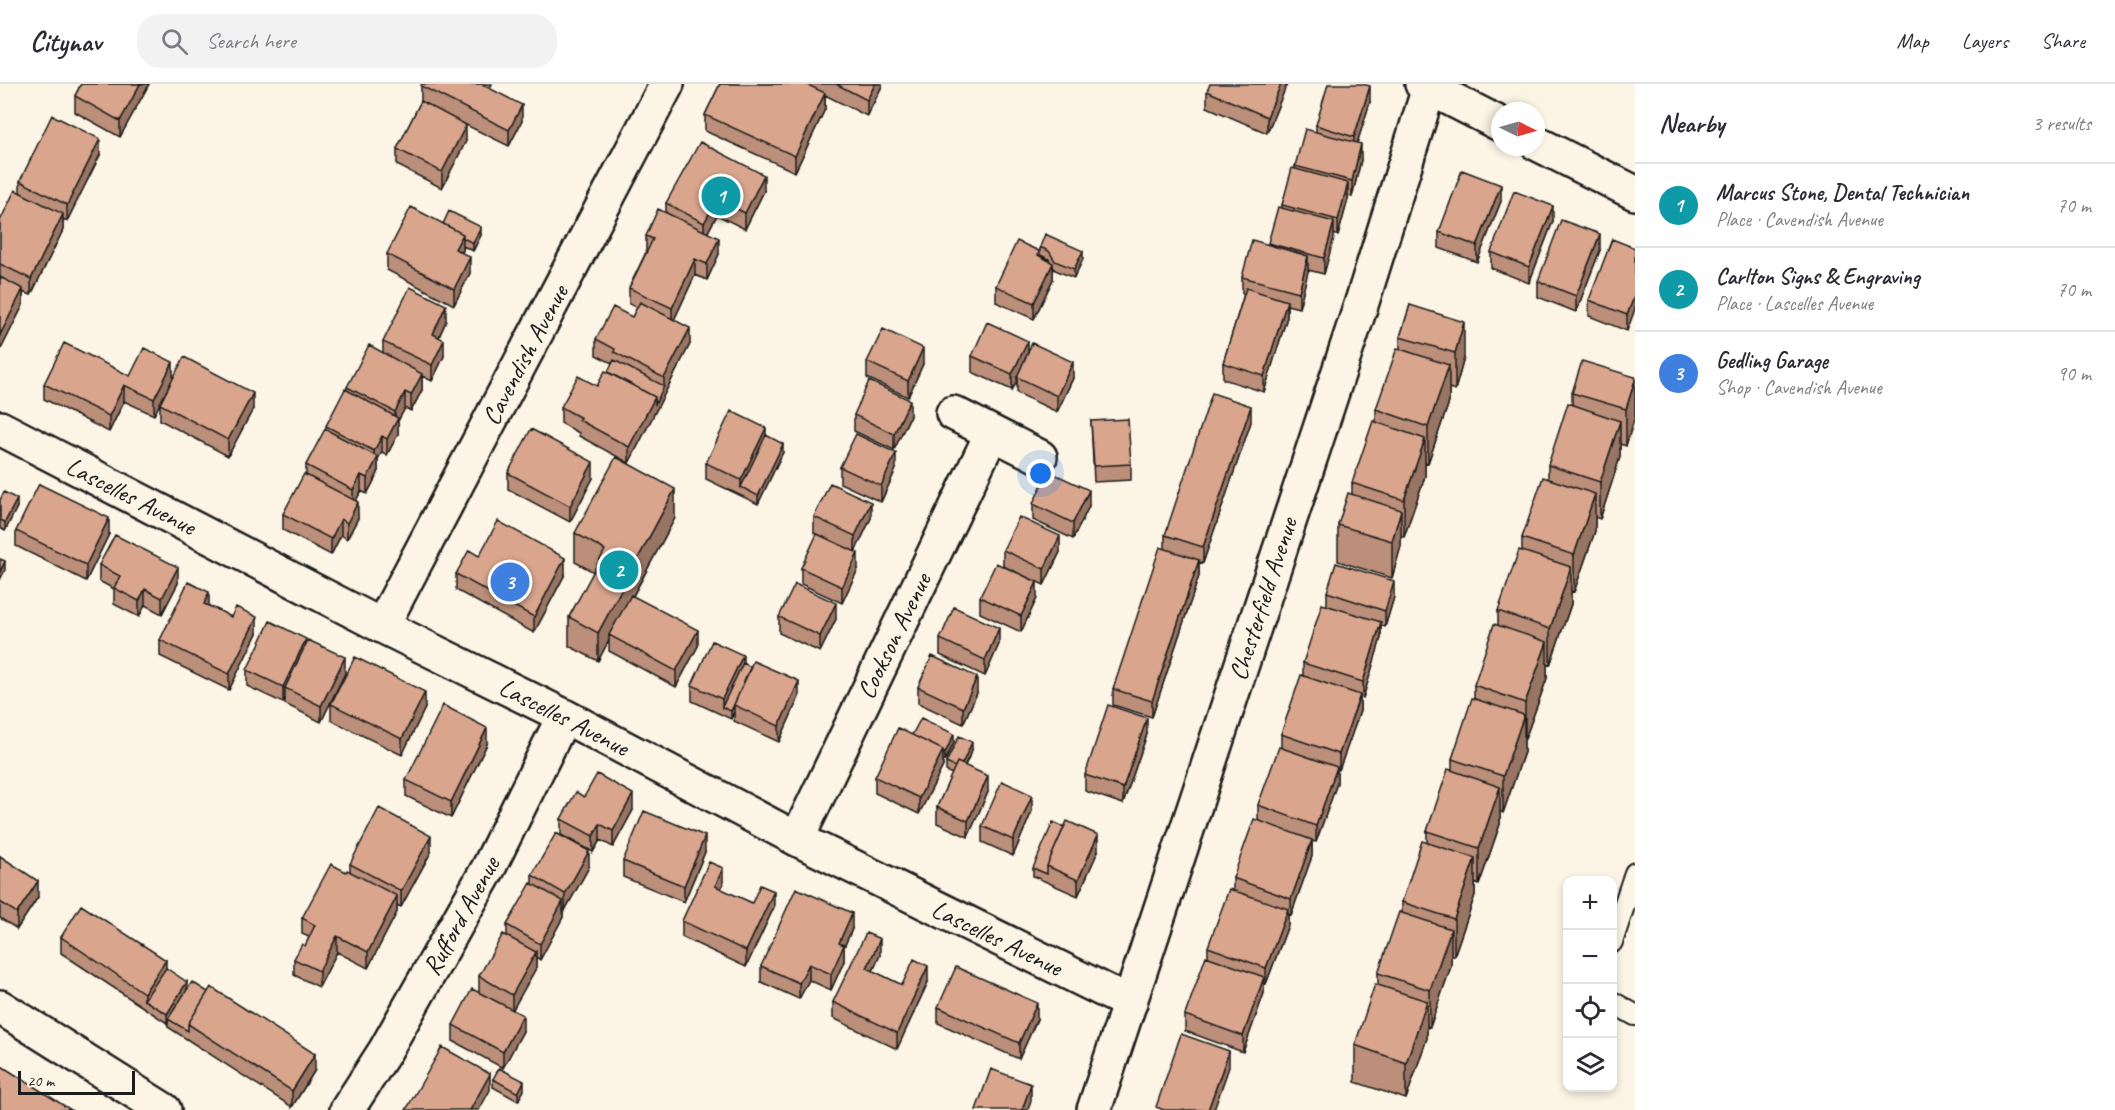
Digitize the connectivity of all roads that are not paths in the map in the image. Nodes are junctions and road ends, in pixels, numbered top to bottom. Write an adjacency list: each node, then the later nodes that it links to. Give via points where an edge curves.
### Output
1 (667, 84): 10 (street, Cavendish Avenue)
2 (1426, 86): 3 (street); 15 (street, Chesterfield Avenue, via 1357,316)
3 (1491, 119)
4 (1545, 148): 5 (street)
5 (1635, 194)
6 (953, 413): 8 (street)
7 (0, 428): 10 (street, Lascelles Avenue)
8 (992, 433): 9 (street); 12 (street, Cookson Avenue)
9 (1040, 457)
10 (382, 626): 11 (street, Lascelles Avenue)
11 (564, 716): 12 (street, Lascelles Avenue); 20 (street, Rufford Avenue, via 489,867 385,1051)
12 (797, 839): 15 (street, Lascelles Avenue)
13 (1635, 873): 14 (lane)
14 (1616, 930)
15 (1130, 1003): 21 (street, Chesterfield Avenue)
16 (1617, 1005): 18 (lane)
17 (0, 1007): 19 (street)
18 (1635, 1016)
19 (164, 1110)
20 (346, 1110)
21 (1094, 1110)

